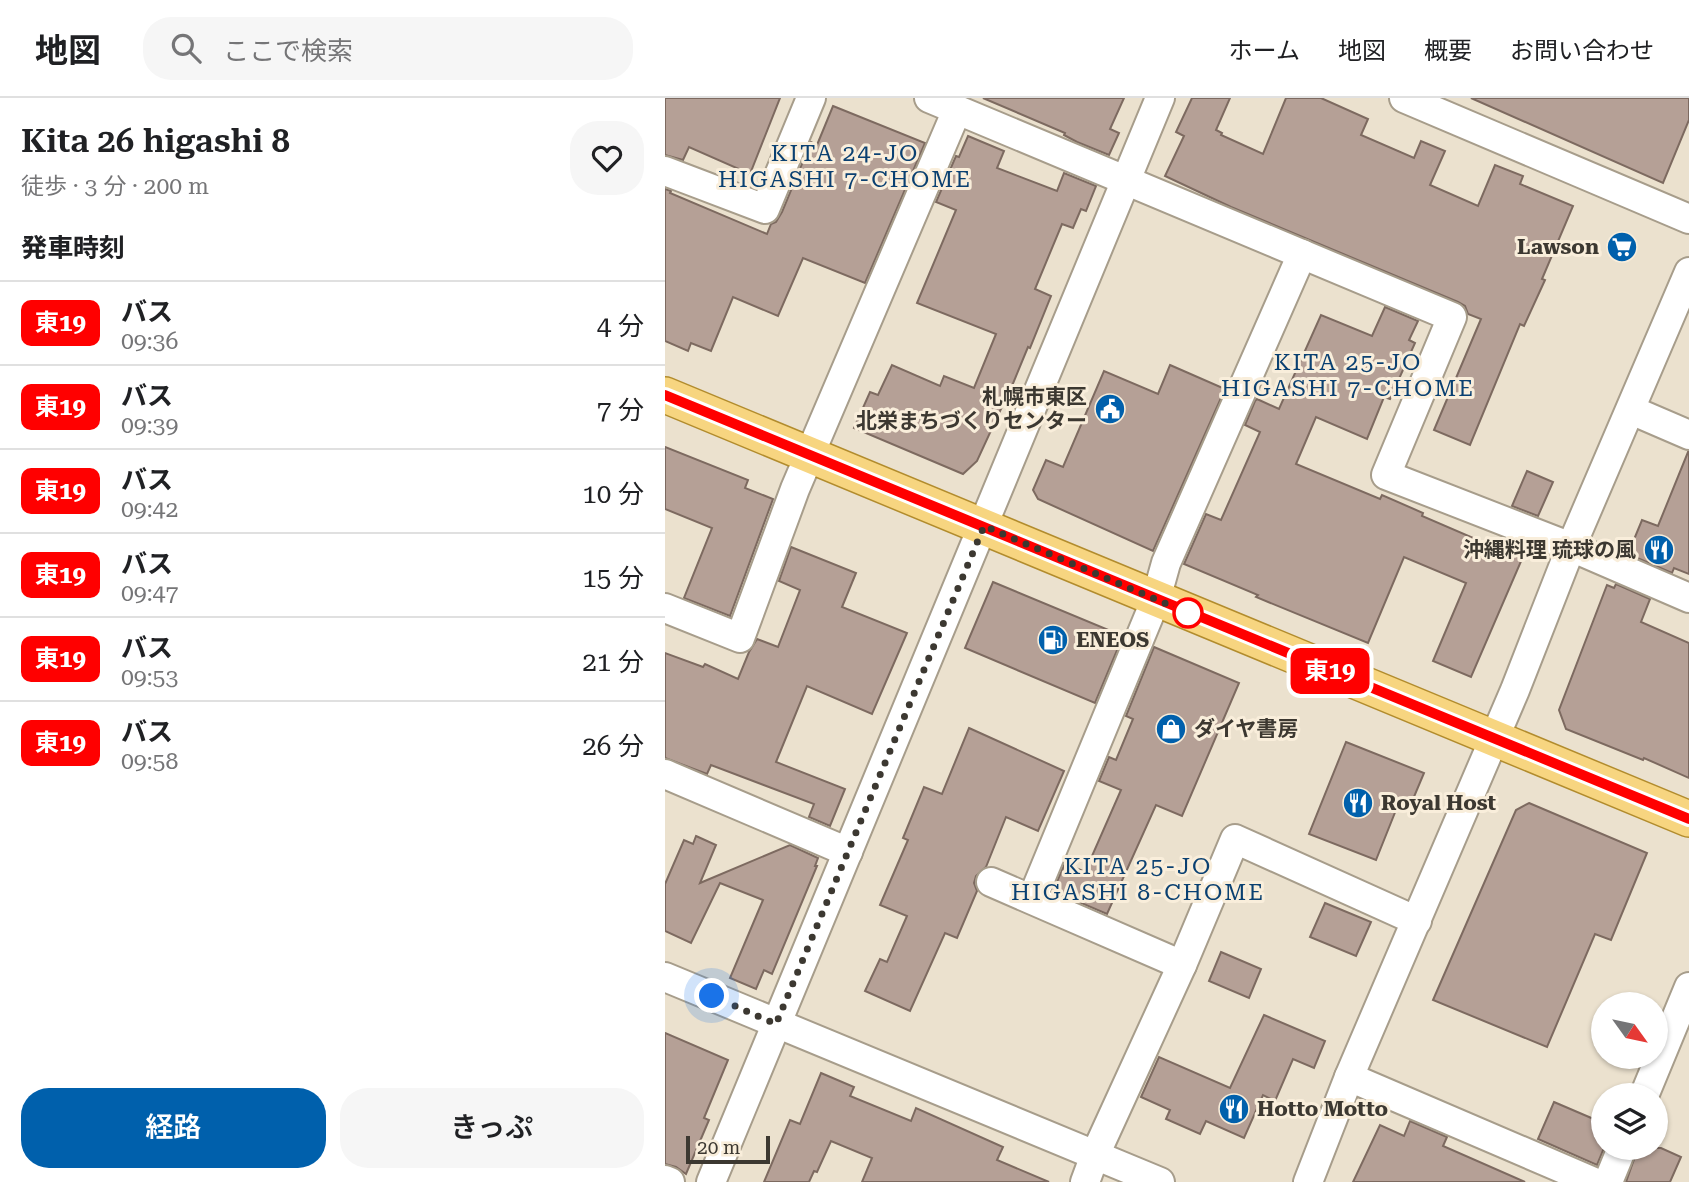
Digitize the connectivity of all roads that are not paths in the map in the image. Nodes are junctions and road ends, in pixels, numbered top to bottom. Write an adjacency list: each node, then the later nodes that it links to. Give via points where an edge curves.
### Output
1 (810, 98): 6 (street, via 765,209)
2 (929, 98): 5 (street)
3 (1160, 98): 7 (street)
4 (1403, 98): 8 (street)
5 (957, 110): 7 (street); 14 (street)
6 (665, 171)
7 (1126, 181): 9 (street); 15 (street)
8 (1689, 219)
9 (1302, 254): 16 (street, via 1452,317 1386,475); 18 (street, via 1166,563)
10 (1689, 272): 12 (street)
11 (665, 395): 14 (main road)
12 (1631, 410): 13 (street); 16 (street)
13 (1689, 435)
14 (811, 454): 15 (main road); 19 (street, via 740,638)
15 (984, 526): 18 (main road); 23 (street)
16 (1571, 547): 17 (street); 20 (street)
17 (1689, 598)
18 (1156, 599): 20 (main road); 25 (street)
19 (665, 608)
20 (1495, 738): 22 (main road); 26 (street)
21 (665, 774): 23 (street)
22 (1689, 819)
23 (848, 852): 30 (street)
24 (991, 882): 25 (street)
25 (1031, 899): 27 (street)
26 (1417, 921): 27 (street, via 1235,839); 31 (street)
27 (1182, 965): 33 (street)
28 (665, 977): 30 (street)
29 (1689, 987): 32 (street)
30 (776, 1024): 33 (street); 35 (street)
31 (1349, 1077): 38 (street); 39 (street)
32 (1649, 1083)
33 (1095, 1155): 36 (street); 37 (street)
34 (1617, 1160): 40 (street)
35 (711, 1182)
36 (1085, 1182)
37 (1160, 1182)
38 (1308, 1182)
39 (1594, 1182)
40 (1608, 1182)

